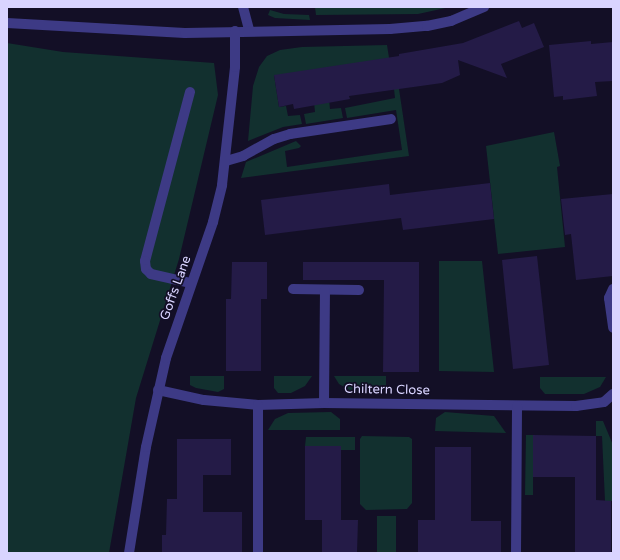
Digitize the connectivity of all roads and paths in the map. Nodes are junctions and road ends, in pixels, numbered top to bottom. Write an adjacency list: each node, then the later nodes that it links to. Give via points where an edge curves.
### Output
1 (244, 7): 4 (street)
2 (484, 7): 4 (street, via 451,21 427,26)
3 (7, 24): 5 (street, via 185,33)
4 (249, 30): 5 (street)
5 (235, 31): 8 (street, Goffs Lane)
6 (190, 92): 9 (street, via 145,261 146,269 151,274)
7 (391, 118): 8 (street, via 290,134)
8 (226, 162): 9 (street, Goffs Lane, via 213,222)
9 (191, 283): 15 (street, Goffs Lane, via 176,322)
10 (293, 289): 12 (street)
11 (613, 289): 14 (street, via 609,298)
12 (325, 290): 13 (street); 17 (street)
13 (359, 290)
14 (613, 328)
15 (158, 390): 18 (street, Chiltern Close, via 204,400); 20 (street, Goffs Lane)
16 (613, 394): 19 (street, Chiltern Close, via 604,402 592,405)
17 (324, 403): 18 (street, Chiltern Close); 19 (street, Chiltern Close)
18 (258, 405): 21 (street)
19 (517, 406): 22 (street)
20 (128, 553)
21 (258, 553)
22 (516, 553)

